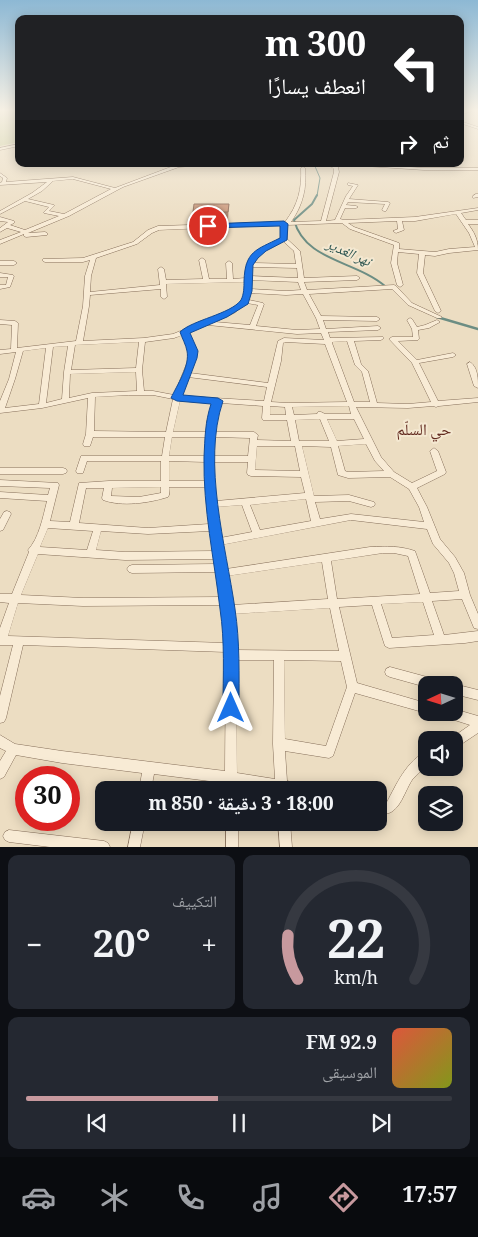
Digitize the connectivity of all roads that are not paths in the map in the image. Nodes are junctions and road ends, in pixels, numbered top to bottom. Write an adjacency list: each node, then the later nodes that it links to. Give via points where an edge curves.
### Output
1 (175, 167): 10 (street)
2 (334, 167): 23 (street, via 337,177)
3 (438, 167): 5 (street)
4 (303, 168): 24 (street, via 302,199)
5 (478, 170)
6 (0, 174): 8 (street, via 5,178)
7 (52, 180): 8 (street); 10 (street, via 73,178); 11 (street)
8 (2, 183)
9 (350, 184): 12 (street, via 356,186)
10 (115, 189): 19 (street)
11 (23, 199): 17 (street); 19 (street, via 52,206 46,212)
12 (347, 200): 13 (street); 16 (street, via 388,203)
13 (343, 206): 14 (street); 21 (street)
14 (356, 207)
15 (478, 209): 18 (street)
16 (384, 210)
17 (0, 213)
18 (458, 213): 22 (street); 25 (street)
19 (64, 216): 30 (street)
20 (0, 218): 27 (street, via 12,222)
21 (341, 219): 22 (street); 23 (street); 35 (street, via 352,228 397,244)
22 (399, 219): 29 (street, via 401,230)
23 (323, 221): 24 (street)
24 (289, 222): 33 (street); 37 (street, via 158,228 144,234 140,241)
25 (465, 222): 26 (street); 36 (street, via 478,248)
26 (478, 222)
27 (7, 226): 28 (street); 30 (street)
28 (0, 230)
29 (396, 231)
30 (27, 232): 32 (street)
31 (45, 234): 32 (street)
32 (17, 236): 34 (street)
33 (284, 239): 43 (street, via 254,256); 44 (street, via 297,251)
34 (0, 242)
35 (397, 250): 36 (street); 53 (street, via 394,264)
36 (422, 253): 60 (street, via 420,274)
37 (93, 257): 38 (street); 57 (street)
38 (45, 260)
39 (202, 260): 49 (street)
40 (0, 263): 41 (street)
41 (14, 263)
42 (229, 263): 50 (street)
43 (249, 265): 44 (street); 48 (street)
44 (299, 266): 51 (street)
45 (161, 269): 52 (street)
46 (0, 275): 54 (street, via 11,276 8,286)
47 (358, 278): 51 (street)
48 (248, 279): 50 (street); 51 (street); 55 (street)
49 (206, 280): 50 (street); 52 (street)
50 (230, 280)
51 (301, 280): 56 (street)
52 (163, 285): 57 (street); 58 (street)
53 (400, 286)
54 (0, 287)
55 (248, 291): 56 (street); 59 (street)
56 (304, 292): 60 (street, via 394,287 410,304); 61 (street)
57 (86, 294): 75 (street)
58 (164, 297)
59 (245, 301): 65 (street); 66 (street, via 261,304)
60 (438, 317): 68 (street, via 427,327)
61 (319, 318): 62 (street); 69 (street)
62 (376, 319)
63 (410, 320): 68 (street)
64 (0, 322): 77 (street, via 15,322)
65 (206, 323): 66 (street); 70 (street)
66 (252, 328): 69 (street)
67 (378, 328): 69 (street)
68 (415, 329): 80 (street, via 416,339 392,339)
69 (324, 331): 74 (street)
70 (184, 332): 73 (street); 84 (street, via 192,351)
71 (381, 338): 72 (street)
72 (350, 339): 74 (street); 96 (street, via 358,366 366,371)
73 (142, 340): 75 (street); 82 (street)
74 (328, 341): 85 (street, via 280,341 280,356); 94 (street)
75 (76, 344): 76 (street); 83 (street)
76 (50, 346): 77 (street); 98 (street)
77 (17, 350): 78 (street); 98 (street, via 0,411)
78 (0, 352)
79 (453, 355): 80 (street)
80 (415, 362): 97 (street)
81 (470, 364): 86 (street)
82 (140, 370): 83 (street); 87 (street)
83 (67, 372): 91 (street)
84 (187, 375): 85 (street); 89 (street)
85 (270, 385): 93 (street)
86 (478, 386)
87 (141, 393): 88 (street); 89 (street)
88 (92, 395): 91 (street); 103 (street)
89 (177, 398): 92 (street); 104 (street)
90 (478, 400): 97 (street)
91 (65, 401): 98 (street)
92 (218, 401): 93 (street); 105 (street)
93 (266, 403): 99 (street); 102 (street, via 266,418)
94 (352, 404): 95 (street); 96 (street); 101 (street)
95 (317, 405): 99 (street); 100 (street)
96 (374, 405): 97 (street)
97 (436, 405)
98 (42, 406)
99 (288, 406): 102 (street)
100 (322, 416): 101 (street); 102 (street); 110 (street)
101 (356, 416): 106 (street)
102 (290, 418): 109 (street)
103 (90, 434): 104 (street); 108 (street)
104 (169, 434): 105 (street); 112 (street)
105 (210, 435): 107 (street, via 254,435); 113 (street)
106 (370, 441): 110 (street); 119 (street, via 378,459)
107 (255, 443): 109 (street); 114 (street)
108 (87, 444)
109 (297, 444): 110 (street); 118 (street)
110 (334, 444): 119 (street, via 341,473)
111 (434, 451): 124 (street, via 442,472)
112 (165, 459): 113 (street); 117 (street, via 84,458); 122 (street)
113 (210, 459): 114 (street); 123 (street)
114 (252, 459): 118 (street, via 251,473)
115 (0, 471): 116 (street)
116 (63, 471)
117 (80, 471)
118 (305, 474): 126 (street)
119 (391, 474): 124 (street)
120 (0, 482): 127 (street, via 55,484)
121 (109, 484): 122 (street); 122 (street, via 106,498 132,500 165,495); 134 (street, via 82,485)
122 (165, 484): 123 (street)
123 (210, 484): 129 (street)
124 (412, 487): 135 (street)
125 (0, 495): 127 (street)
126 (311, 497): 128 (street); 130 (street, via 349,498); 132 (street)
127 (51, 498): 133 (street)
128 (245, 502): 129 (street); 139 (street, via 248,514 254,518)
129 (211, 504): 136 (street)
130 (371, 504)
131 (6, 514): 137 (street)
132 (316, 523): 135 (street, via 355,517); 139 (street)
133 (45, 524): 134 (street); 141 (street)
134 (74, 526): 138 (street)
135 (431, 526): 147 (street, via 436,541 456,566)
136 (214, 527): 138 (street, via 166,531); 140 (street)
137 (0, 528)
138 (98, 528): 142 (street)
139 (257, 534): 140 (street)
140 (217, 542): 143 (street)
141 (34, 550): 142 (street); 150 (street)
142 (90, 554): 143 (street)
143 (219, 555): 146 (street)
144 (326, 558): 146 (street); 148 (street, via 406,550 412,554); 152 (street)
145 (132, 569): 146 (street)
146 (222, 571): 153 (street)
147 (465, 594): 148 (street); 154 (street)
148 (426, 597): 151 (street); 156 (street)
149 (0, 598): 150 (street)
150 (15, 598): 153 (street); 157 (street)
151 (375, 600): 152 (street); 156 (street, via 388,642)
152 (333, 602): 153 (street); 161 (street)
153 (227, 605): 159 (street)
154 (478, 625)
155 (478, 636): 156 (street)
156 (440, 639)
157 (1, 640): 158 (street)
158 (19, 641): 159 (street); 169 (street)
159 (231, 651): 160 (street); 181 (street)
160 (279, 655): 161 (street); 174 (street)
161 (346, 656): 164 (street)
162 (390, 672): 163 (street)
163 (418, 680)
164 (352, 687): 167 (street); 174 (street, via 329,752)
165 (463, 691): 166 (street)
166 (478, 695)
167 (418, 706)
168 (463, 717): 170 (street)
169 (0, 718)
170 (478, 722)
171 (478, 726): 172 (street)
172 (463, 737)
173 (0, 741): 175 (street)
174 (279, 744): 182 (street)
175 (13, 749): 177 (street); 178 (street)
176 (418, 765): 183 (street, via 408,774)
177 (149, 768): 179 (street); 180 (street)
178 (0, 773)
179 (147, 781)
180 (216, 781)
181 (231, 781)
182 (281, 781)
183 (387, 808)
184 (137, 831): 189 (street)
185 (232, 831): 190 (street)
186 (285, 831): 191 (street)
187 (9, 836): 188 (street)
188 (104, 847)
189 (134, 847)
190 (232, 847)
191 (286, 847)

